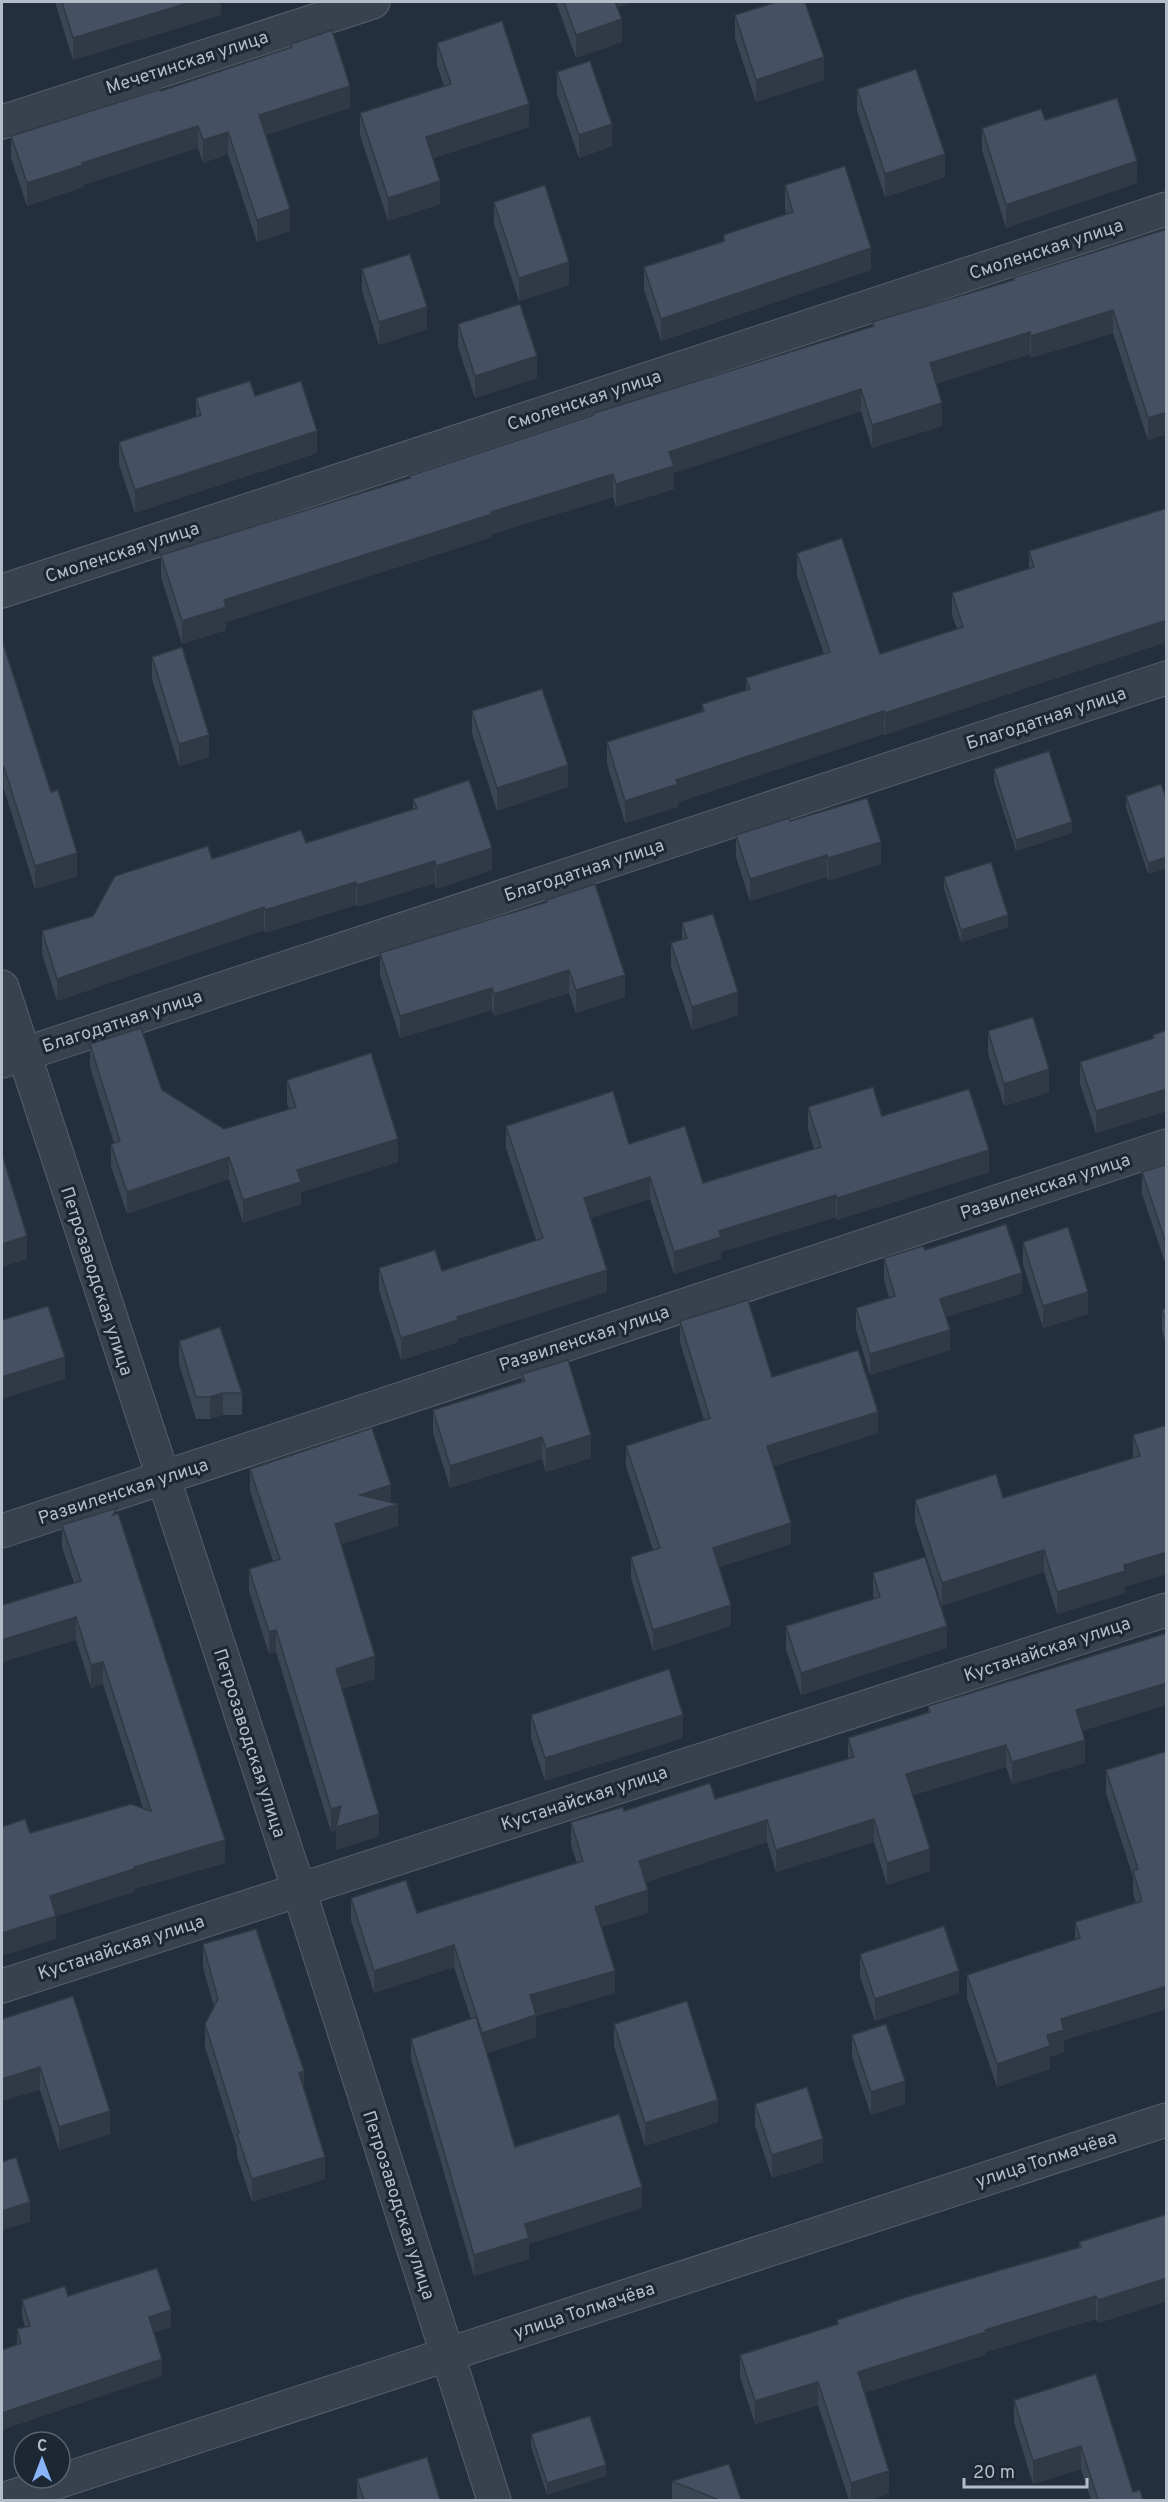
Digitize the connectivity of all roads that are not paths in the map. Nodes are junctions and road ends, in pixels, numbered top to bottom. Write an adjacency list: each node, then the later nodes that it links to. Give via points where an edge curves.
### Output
1 (373, 2): 2 (street, Мечетинская улица)
2 (2, 122)
3 (1167, 209): 4 (street, Смоленская улица)
4 (2, 591)
5 (1167, 678): 7 (street, Благодатная улица)
6 (2, 987): 7 (street, Петрозаводская улица)
7 (12, 1058): 9 (street, Петрозаводская улица)
8 (1167, 1146): 9 (street, Развиленская улица)
9 (161, 1478): 10 (street, Развиленская улица); 12 (street, Петрозаводская улица)
10 (2, 1531)
11 (1167, 1610): 12 (street, Кустанайская улица)
12 (299, 1890): 13 (street, Кустанайская улица); 15 (street, Петрозаводская улица)
13 (2, 1986)
14 (1167, 2120): 15 (street, улица Толмачёва)
15 (447, 2355): 16 (street, улица Толмачёва); 17 (street, Петрозаводская улица)
16 (2, 2500)
17 (494, 2500)

